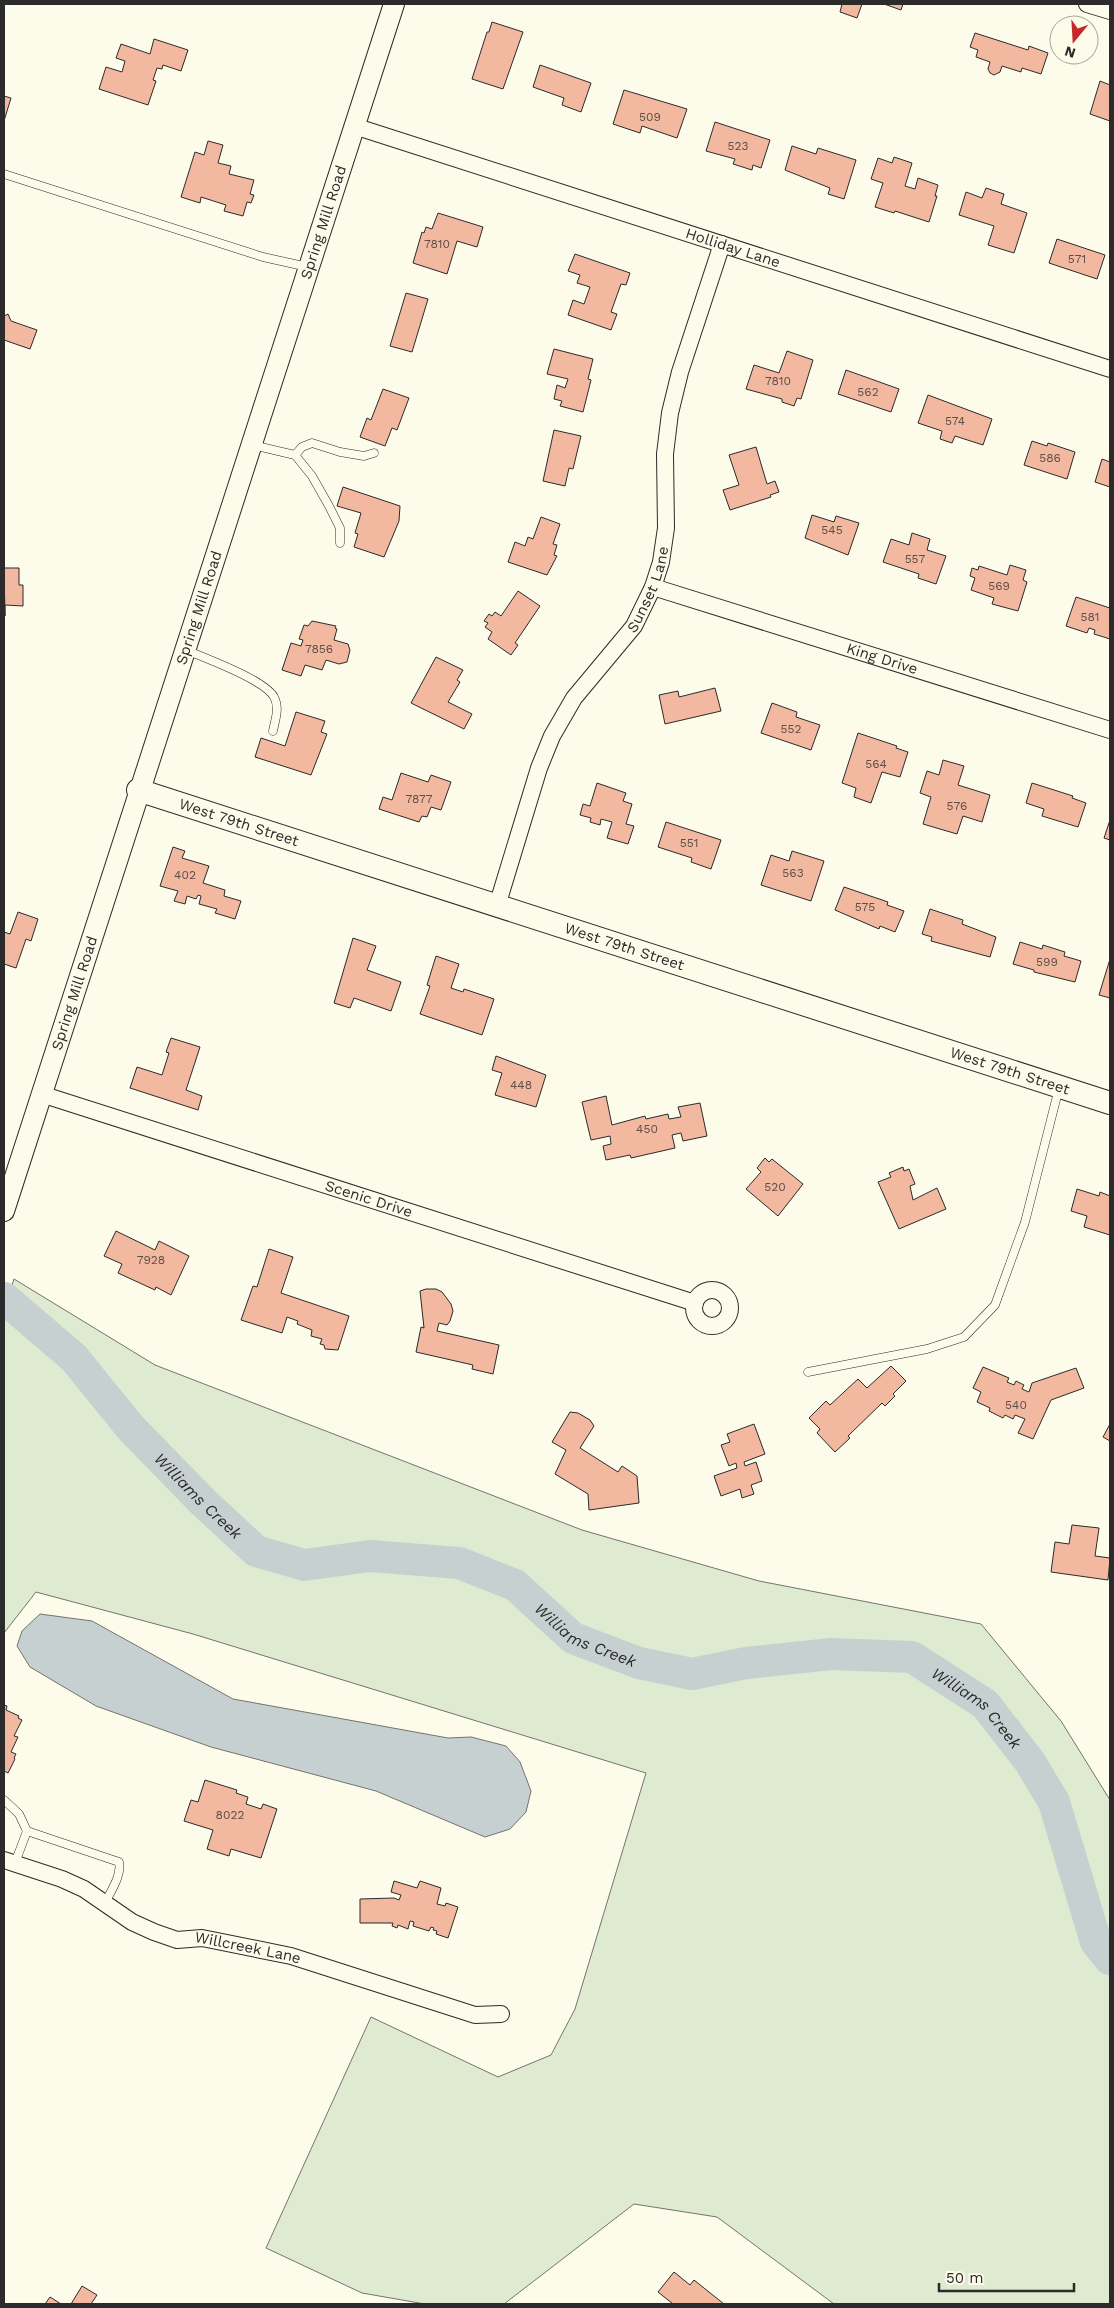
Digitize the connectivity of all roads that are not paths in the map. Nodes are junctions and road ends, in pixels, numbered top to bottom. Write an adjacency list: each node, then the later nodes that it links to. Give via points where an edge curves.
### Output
1 (394, 4): 4 (street, Spring Mill Road)
2 (1087, 4): 3 (street)
3 (1110, 11)
4 (354, 126): 6 (street, Holliday Lane); 7 (street, Spring Mill Road)
5 (4, 174): 7 (lane, via 263,257)
6 (722, 244): 8 (street, Holliday Lane); 13 (street, Sunset Lane, via 670,413 665,454 666,528 661,562)
7 (308, 267): 9 (street, Spring Mill Road)
8 (1110, 369)
9 (250, 445): 11 (lane); 14 (street, Spring Mill Road)
10 (374, 453): 11 (lane, via 364,456 312,443)
11 (295, 455): 12 (lane, via 329,506 340,528)
12 (340, 543)
13 (653, 586): 15 (street, King Drive); 18 (street, Sunset Lane, via 634,626 584,684 556,728 539,768)
14 (184, 649): 16 (lane, via 262,685 274,697 278,712); 17 (street, Spring Mill Road)
15 (1110, 730)
16 (273, 731)
17 (138, 790): 18 (main road, West 79th Street); 20 (street, Spring Mill Road)
18 (497, 906): 19 (main road, West 79th Street)
19 (1059, 1086): 21 (main road, West 79th Street); 24 (lane, via 1025,1222 995,1305 964,1337 927,1349)
20 (41, 1094): 22 (street, Spring Mill Road); 23 (street, Scenic Drive)
21 (1110, 1103)
22 (4, 1211)
23 (695, 1303)
24 (808, 1372)
25 (4, 1800): 26 (lane, via 19,1814)
26 (27, 1831): 27 (lane); 28 (lane, via 119,1862 113,1888)
27 (9, 1862): 28 (street, Willcreek Lane, via 62,1879)
28 (105, 1903): 29 (street, Willcreek Lane, via 140,1926 177,1940 202,1938 291,1956 475,2015)
29 (501, 2014)

